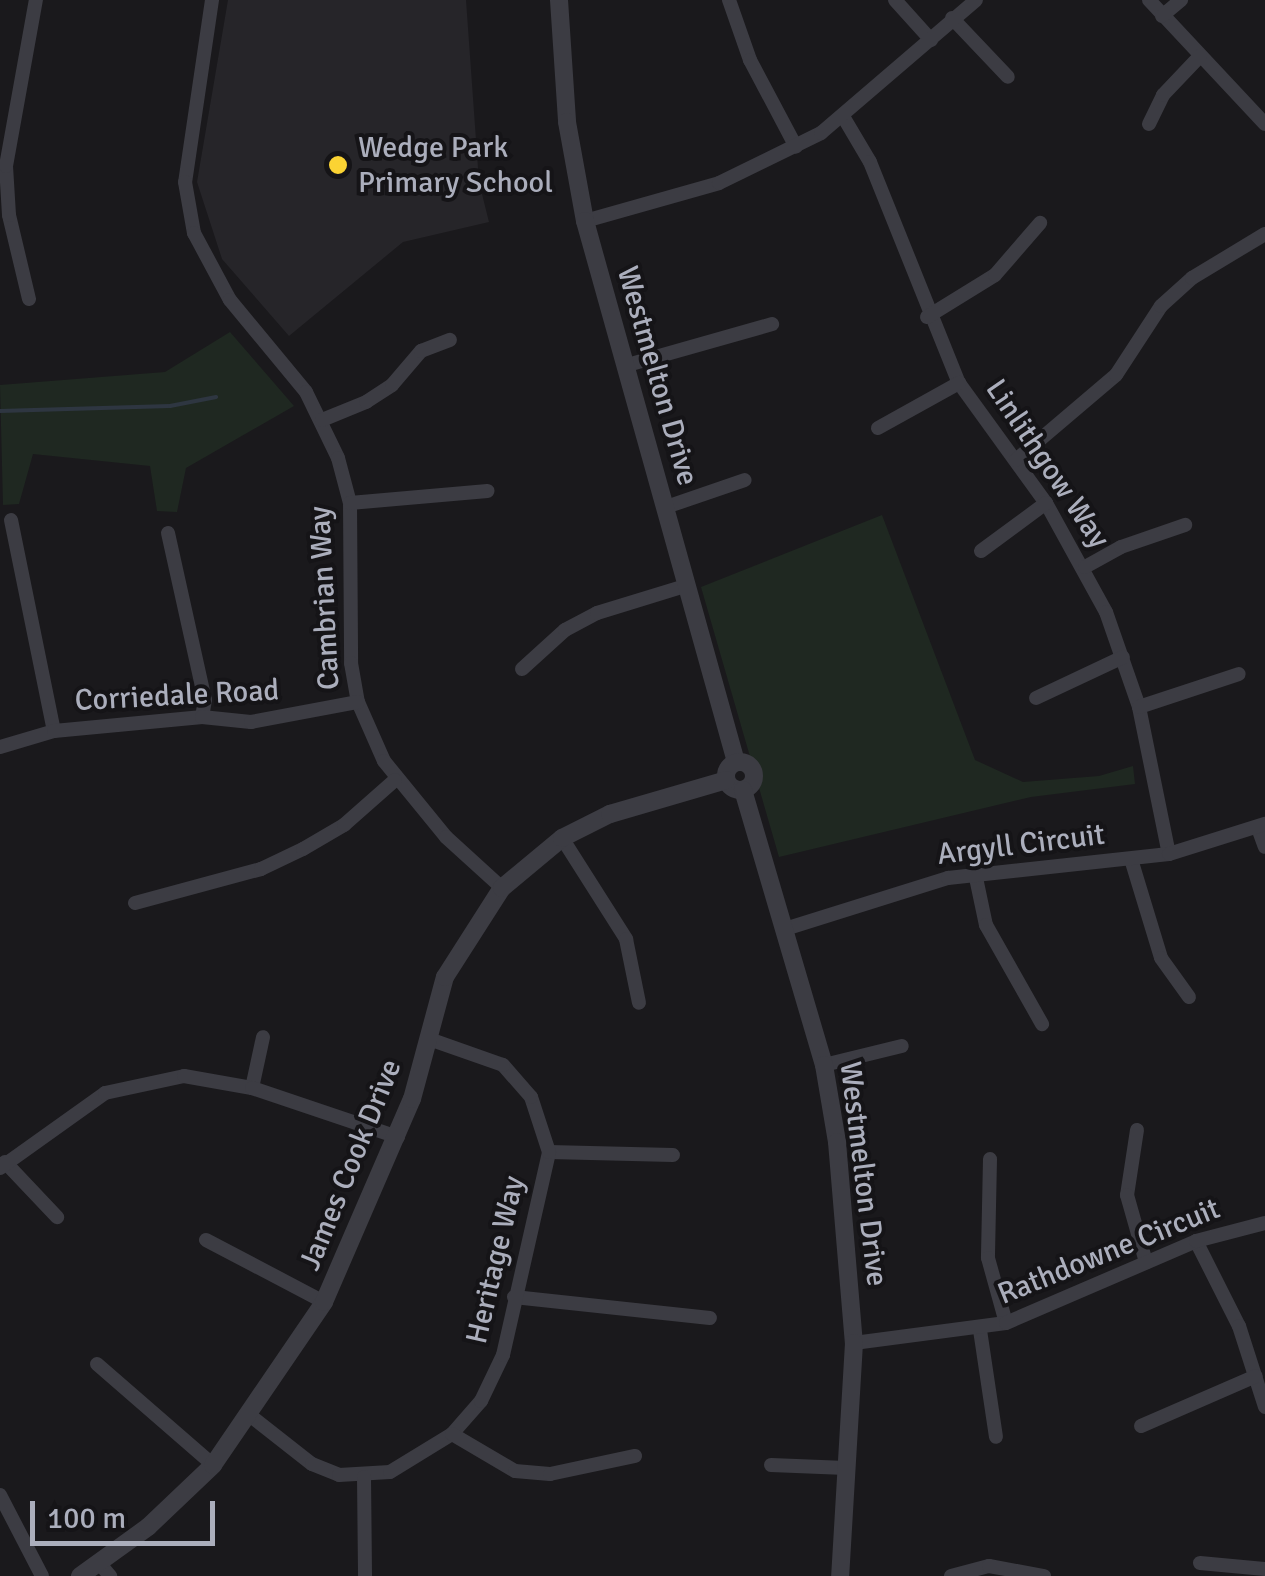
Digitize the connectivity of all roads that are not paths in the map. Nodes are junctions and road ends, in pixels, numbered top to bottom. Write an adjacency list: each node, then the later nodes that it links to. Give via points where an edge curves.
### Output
1 (36, 0): 21 (street, via 6,166 9,215)
2 (210, 0): 27 (street, Cambrian Way, via 185,182 194,233 213,276 297,378)
3 (559, 0): 18 (street, Westmelton Drive, via 567,122)
4 (729, 0): 17 (street, via 750,60)
5 (896, 0): 11 (street)
6 (976, 0): 10 (street)
7 (1148, 0): 9 (street)
8 (1182, 0): 9 (street)
9 (1162, 16): 12 (street)
10 (952, 18): 11 (street); 13 (street)
11 (931, 40): 14 (street)
12 (1200, 56): 15 (street, via 1163,95); 16 (street)
13 (1008, 77)
14 (844, 118): 17 (street); 22 (street, Linlithgow Way, via 882,191)
15 (1148, 124)
16 (1265, 124)
17 (796, 147): 18 (street, via 719,183)
18 (585, 222): 25 (street, Westmelton Drive)
19 (1040, 223): 22 (street, via 995,275)
20 (1265, 234): 29 (street, via 1171,297 1116,375)
21 (30, 299)
22 (928, 317): 26 (street, Linlithgow Way)
23 (772, 324): 25 (street)
24 (450, 340): 27 (street, via 421,351 392,385)
25 (624, 366): 34 (street, Westmelton Drive)
26 (959, 383): 28 (street); 29 (street, Linlithgow Way)
27 (322, 420): 33 (street, Cambrian Way)
28 (878, 428)
29 (1016, 460): 32 (street, Linlithgow Way)
30 (746, 480): 34 (street)
31 (487, 491): 33 (street)
32 (1046, 502): 38 (street); 39 (street, Linlithgow Way)
33 (350, 503): 45 (street, Cambrian Way, via 349,624)
34 (666, 507): 40 (street, Westmelton Drive)
35 (10, 520): 48 (street)
36 (1186, 526): 39 (street, via 1121,546)
37 (168, 533): 47 (street, via 206,700)
38 (981, 552)
39 (1086, 566): 41 (street, Linlithgow Way)
40 (688, 585): 42 (street, via 597,613 565,630); 50 (street, Westmelton Drive)
41 (1122, 657): 44 (street); 46 (street, Linlithgow Way)
42 (522, 669)
43 (1239, 674): 46 (street)
44 (1036, 698)
45 (358, 702): 47 (street, Corriedale Road, via 251,722); 51 (street, Cambrian Way)
46 (1139, 707): 57 (street, Linlithgow Way)
47 (202, 717): 48 (street, Corriedale Road)
48 (54, 730): 49 (street, Corriedale Road)
49 (0, 747)
50 (736, 762): 52 (street); 53 (street, Westmelton Drive, via 754,772)
51 (395, 780): 60 (street, Cambrian Way); 61 (street, via 303,850 262,869)
52 (726, 780): 53 (street); 55 (street, James Cook Drive, via 610,814)
53 (743, 790): 62 (street, Westmelton Drive)
54 (1261, 826): 56 (street); 57 (street, Argyll Circuit)
55 (562, 838): 60 (street, James Cook Drive); 64 (street, via 626,940)
56 (1265, 847)
57 (1169, 854): 58 (street, Argyll Circuit)
58 (1131, 859): 59 (street, Argyll Circuit); 63 (street, via 1161,958)
59 (975, 873): 62 (street, Argyll Circuit); 65 (street, via 986,925)
60 (502, 888): 67 (street, James Cook Drive, via 445,977)
61 (135, 903)
62 (785, 929): 69 (street, Westmelton Drive)
63 (1189, 997)
64 (639, 1003)
65 (1042, 1024)
66 (264, 1037): 70 (street)
67 (429, 1040): 72 (street, James Cook Drive); 73 (street, Heritage Way, via 503,1065 532,1097)
68 (902, 1046): 69 (street)
69 (824, 1066): 87 (street, Westmelton Drive, via 848,1237)
70 (252, 1088): 72 (street); 76 (street, via 184,1076 138,1082 71,1112)
71 (1137, 1130): 81 (street, via 1127,1196)
72 (398, 1137): 83 (street, James Cook Drive)
73 (550, 1152): 74 (street); 82 (street, Heritage Way)
74 (673, 1156)
75 (990, 1158): 85 (street, via 988,1258)
76 (3, 1165): 77 (street)
77 (57, 1217)
78 (1265, 1223): 80 (street, Rathdowne Circuit)
79 (206, 1240): 83 (street)
80 (1196, 1240): 81 (street, Rathdowne Circuit); 89 (street, via 1240,1326)
81 (1146, 1262): 85 (street, Rathdowne Circuit)
82 (514, 1297): 84 (street); 93 (street, Heritage Way, via 503,1355 481,1402)
83 (324, 1302): 91 (street, James Cook Drive)
84 (710, 1318)
85 (1006, 1323): 86 (street, Rathdowne Circuit)
86 (980, 1330): 87 (street, Rathdowne Circuit); 94 (street)
87 (854, 1343): 98 (street, Westmelton Drive)
88 (96, 1364): 96 (street)
89 (1256, 1376): 90 (street); 92 (street)
90 (1265, 1406)
91 (252, 1416): 96 (street, James Cook Drive); 99 (street, via 312,1464)
92 (1141, 1426)
93 (452, 1434): 95 (street, via 515,1472 550,1474); 99 (street, Heritage Way, via 416,1461)
94 (996, 1437)
95 (635, 1456)
96 (212, 1464): 102 (street, James Cook Drive)
97 (771, 1465): 98 (street)
98 (846, 1468): 107 (street, Westmelton Drive)
99 (364, 1477): 106 (street)
100 (0, 1495): 104 (street)
101 (1200, 1563): 103 (street)
102 (105, 1570): 105 (street, James Cook Drive)
103 (1265, 1570)
104 (42, 1576)
105 (80, 1576)
106 (365, 1576)
107 (840, 1576)
108 (951, 1576): 109 (street, via 989,1566)
109 (1044, 1576)

